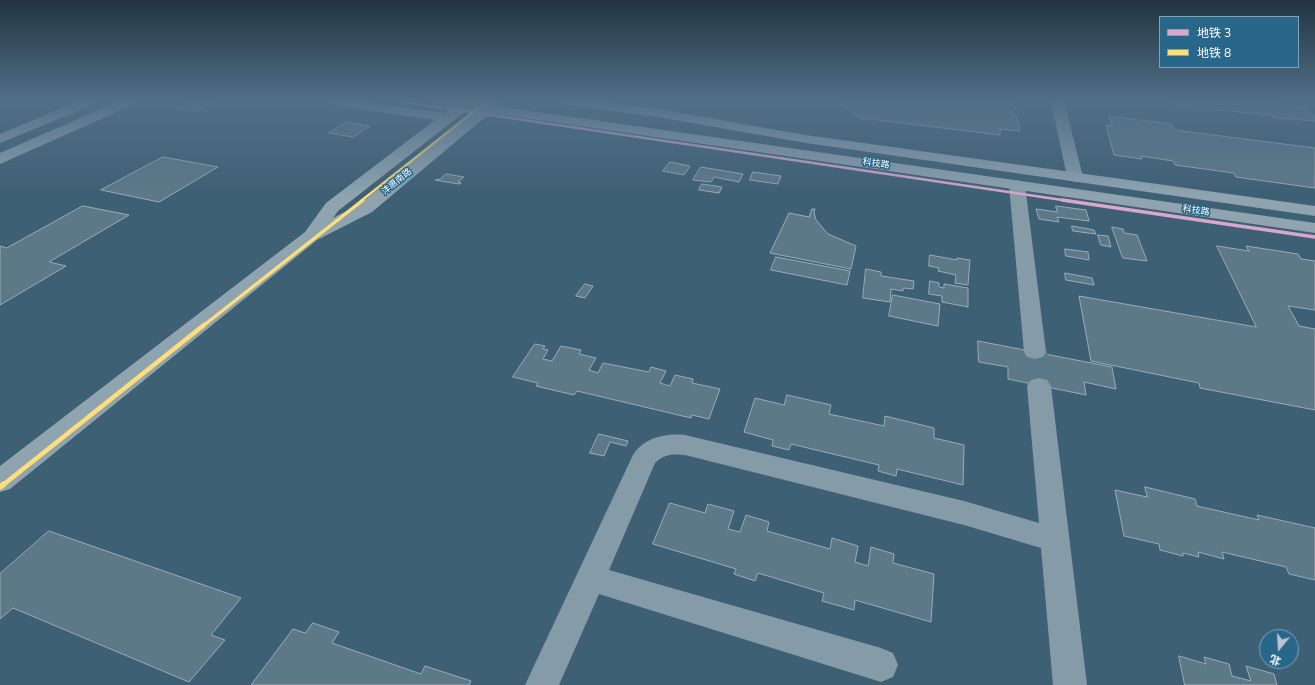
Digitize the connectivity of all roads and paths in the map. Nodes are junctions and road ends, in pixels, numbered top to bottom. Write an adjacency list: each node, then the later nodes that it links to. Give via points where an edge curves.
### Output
1 (14, 133): 8 (main road)
2 (58, 133): 9 (main road)
3 (415, 133): 14 (main road, 沣惠南路, via 332,207)
4 (448, 133): 14 (main road, 沣惠南路, via 366,208)
5 (672, 133): 11 (main road, 科技路)
6 (772, 133): 10 (main road, 科技路)
7 (1065, 133): 10 (street)
8 (0, 139)
9 (0, 159)
10 (1075, 177): 12 (main road, 科技路)
11 (1018, 185): 13 (main road, 科技路); 15 (street)
12 (1315, 210)
13 (1315, 228)
14 (311, 236): 17 (main road, 沣惠南路)
15 (1035, 352)
16 (1039, 386): 18 (street)
17 (0, 481)
18 (1055, 540): 19 (street, via 964,513 671,443 652,450 645,457); 22 (street)
19 (590, 578): 20 (street); 21 (street)
20 (880, 665)
21 (542, 685)
22 (1070, 685)

